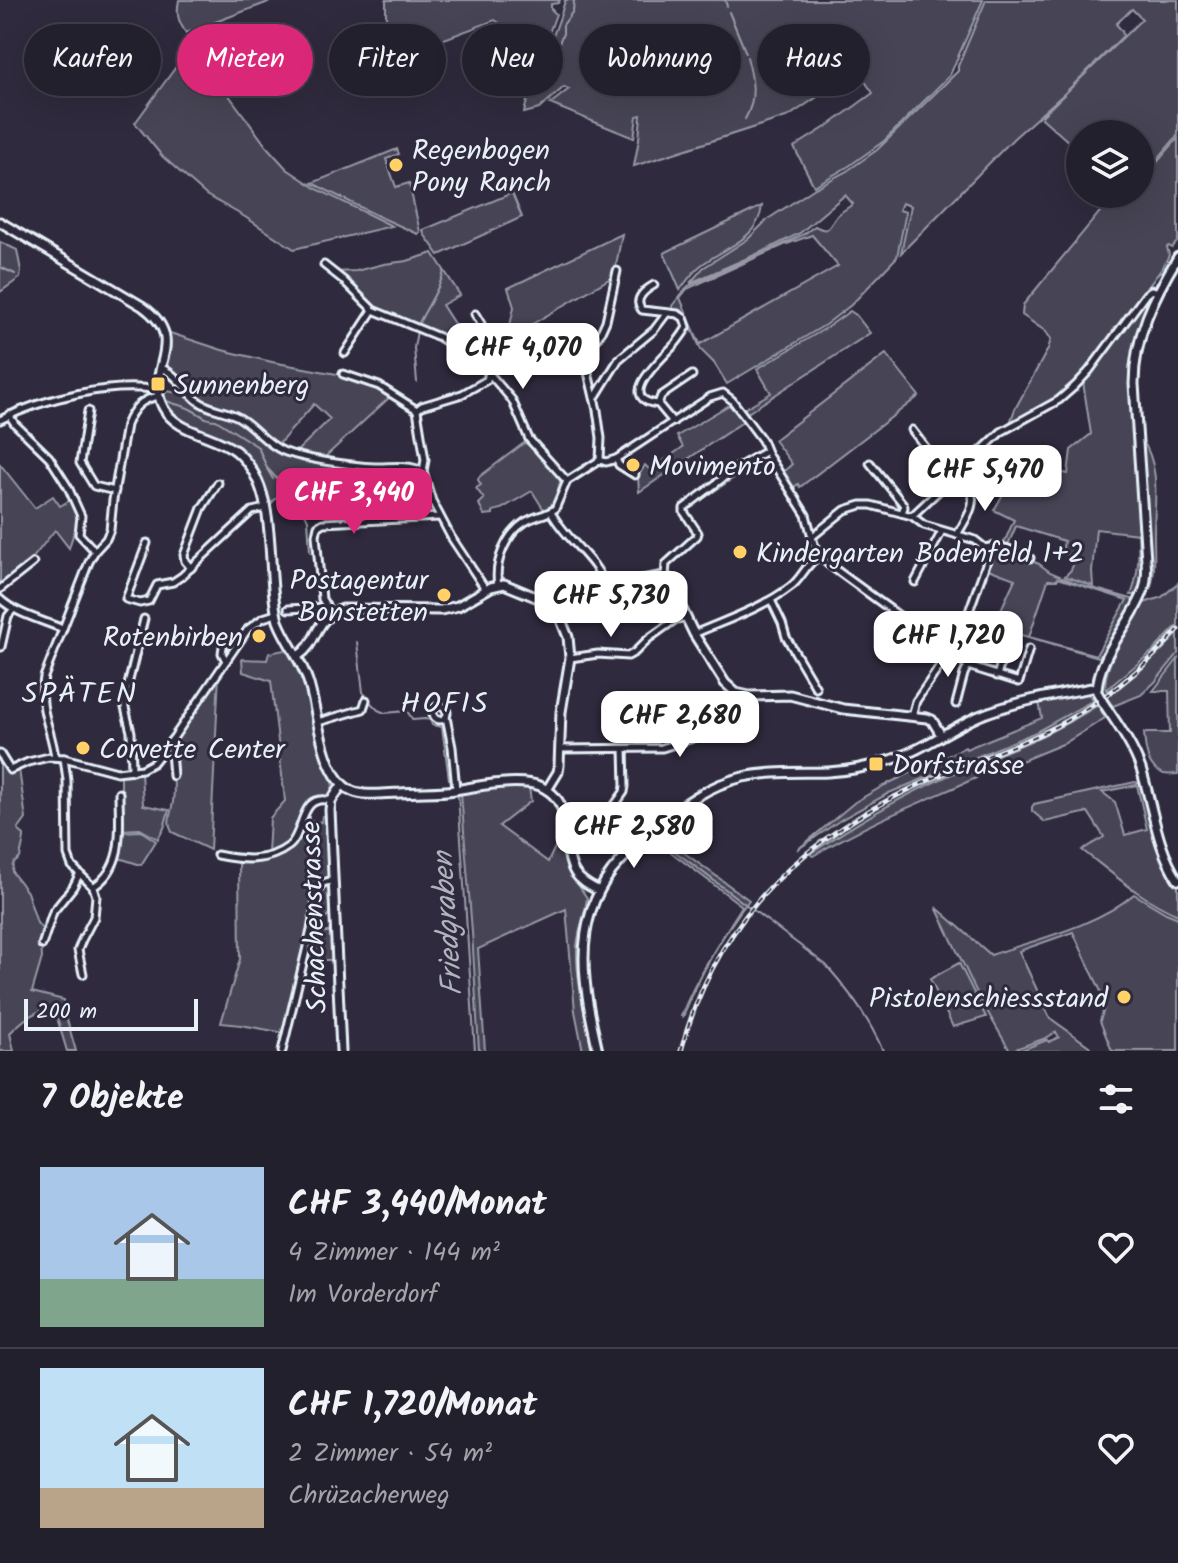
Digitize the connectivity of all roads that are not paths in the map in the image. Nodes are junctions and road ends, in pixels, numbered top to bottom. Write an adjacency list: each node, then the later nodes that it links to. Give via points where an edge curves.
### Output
1 (0, 222): 11 (main road, via 154,315 166,342)
2 (1178, 257): 6 (main road)
3 (324, 265): 7 (street)
4 (617, 271): 16 (street, via 606,321 585,356)
5 (654, 285): 8 (street, via 643,292 639,307)
6 (1159, 292): 30 (street, via 1146,294 1075,386 1001,432); 80 (main road, via 1142,328 1134,369 1146,581 1103,666)
7 (373, 310): 10 (street); 13 (street, via 439,337 474,358)
8 (667, 313): 16 (street, via 619,359); 17 (street, via 682,316 687,327 640,387 644,400)
9 (475, 314): 13 (street, via 489,338)
10 (345, 353)
11 (161, 368): 15 (main road); 28 (street, via 203,405 241,419 283,451 351,465)
12 (343, 374): 18 (street, via 379,386)
13 (489, 375): 18 (street, via 462,394); 31 (street, via 512,400 529,439)
14 (692, 375): 17 (street, via 661,396)
15 (159, 393): 20 (street, via 143,388 84,392); 34 (street, via 142,401 130,416); 35 (main road, via 175,421 238,453 259,482)
16 (595, 396): 26 (street)
17 (658, 404): 22 (street)
18 (417, 410): 28 (street)
19 (88, 411): 34 (street, via 80,463 94,486)
20 (9, 415): 21 (street); 45 (street, via 68,487 81,520 79,534)
21 (0, 420)
22 (673, 422): 24 (street, via 723,393); 25 (street)
23 (912, 430): 30 (street)
24 (766, 451): 42 (street, via 806,515); 50 (street, via 684,508 698,533 666,564)
25 (616, 459): 26 (street); 29 (street)
26 (600, 460): 31 (street)
27 (870, 463): 37 (street, via 903,504)
28 (423, 471): 39 (street)
29 (635, 475)
30 (950, 479): 38 (street)
31 (567, 481): 36 (street)
32 (218, 483): 49 (street, via 184,555)
33 (970, 488): 41 (street, via 973,505)
34 (115, 491): 45 (street, via 110,530)
35 (265, 508): 49 (street, via 252,511); 63 (main road)
36 (551, 512): 52 (street); 53 (street, via 518,527 499,558)
37 (902, 513): 38 (street); 42 (street, via 861,505 839,514)
38 (912, 516): 40 (street)
39 (439, 517): 55 (street); 62 (street, via 318,526 322,599)
40 (942, 531): 41 (street); 51 (street)
41 (957, 535): 44 (street)
42 (813, 536): 46 (street)
43 (147, 543): 49 (street, via 125,602 149,601 157,585 173,582)
44 (985, 548): 47 (street, via 1001,546); 73 (street, via 987,561)
45 (95, 551): 67 (street)
46 (820, 556): 57 (street, via 793,586); 73 (street)
47 (1030, 558)
48 (33, 563): 54 (street)
49 (191, 568)
50 (665, 576): 52 (main road); 60 (main road, via 673,582)
51 (915, 582)
52 (604, 584): 58 (main road)
53 (498, 585): 55 (main road); 58 (main road)
54 (0, 589)
55 (486, 590): 62 (main road, via 441,610)
56 (0, 599): 61 (street)
57 (771, 600): 68 (street); 79 (street)
58 (552, 608): 75 (main road, via 568,637)
59 (288, 609): 62 (street)
60 (682, 609): 64 (main road); 66 (street)
61 (13, 610): 67 (street); 70 (street)
62 (329, 610): 74 (main road)
63 (276, 614): 74 (main road); 76 (street, via 248,629)
64 (686, 618): 66 (street); 68 (main road)
65 (144, 619): 94 (street, via 125,697)
66 (676, 619): 75 (street, via 628,656)
67 (63, 629): 92 (street, via 42,686)
68 (694, 634): 81 (main road, via 725,683)
69 (224, 640): 76 (street)
70 (1, 647)
71 (1029, 649): 78 (street, via 1019,682)
72 (1004, 652): 78 (street)
73 (949, 653): 77 (street); 84 (street, via 916,701)
74 (298, 656): 86 (main road)
75 (570, 658): 89 (main road)
76 (226, 661): 88 (street)
77 (968, 666): 78 (street); 83 (street)
78 (997, 676)
79 (816, 688)
80 (1097, 690): 87 (main road, via 995,710); 104 (main road, bridge, via 1140,767 1161,844)
81 (749, 696): 84 (main road, via 790,695 843,709); 90 (street, via 748,717 741,727 666,747)
82 (366, 700): 86 (street, via 363,709)
83 (956, 704)
84 (912, 716): 87 (main road, via 932,720)
85 (446, 717): 97 (street)
86 (318, 722): 96 (main road, via 331,768)
87 (941, 735): 107 (main road, via 911,753 863,767 762,773 716,786 651,832)
88 (169, 744): 94 (street, via 153,763); 95 (street)
89 (559, 749): 90 (street); 98 (main road, via 558,772)
90 (624, 749): 101 (street, via 624,792)
91 (0, 754): 92 (street, via 10,770)
92 (55, 757): 93 (street)
93 (64, 758): 94 (street); 103 (street, via 68,855)
94 (132, 771)
95 (173, 776)
96 (342, 785): 97 (main road, via 371,794); 100 (main road, Schachenstrasse)
97 (456, 789): 98 (main road, via 520,783)
98 (547, 790): 107 (main road, via 563,812 575,872)
99 (119, 793): 106 (street, via 116,857 106,877)
100 (331, 801): 102 (street, via 310,805 294,840 284,849 248,860); 105 (main road, Schachenstrasse)
101 (595, 833)
102 (217, 855)
103 (79, 875): 106 (street); 108 (street, via 53,912)
104 (1178, 880)
105 (332, 881): 110 (street, via 318,890); 111 (main road, Schachenstrasse)
106 (93, 887): 109 (street, via 94,917 78,950)
107 (599, 891): 112 (main road, via 583,946)
108 (42, 945)
109 (83, 974)
110 (282, 1051)
111 (341, 1051)
112 (598, 1051)

